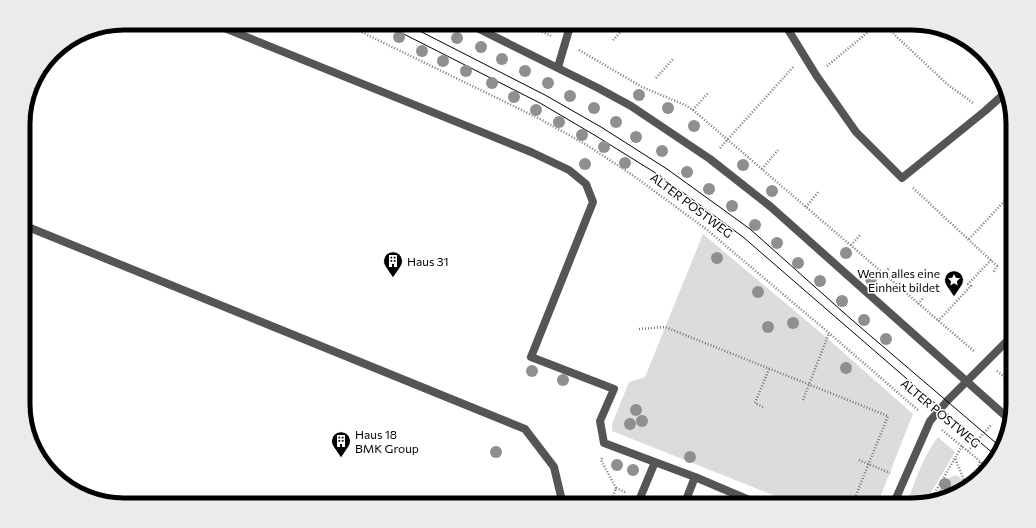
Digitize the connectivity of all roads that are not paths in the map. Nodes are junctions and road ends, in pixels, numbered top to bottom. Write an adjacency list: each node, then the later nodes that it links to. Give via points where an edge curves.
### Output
1 (229, 30): 11 (street, via 531,152 569,170 586,184 593,202 532,357 615,386 600,421 604,443)
2 (481, 30): 5 (street)
3 (569, 30): 5 (street)
4 (788, 30): 6 (street, via 856,132 902,178)
5 (558, 67): 9 (street, via 631,106 710,159 771,207)
6 (1002, 96)
7 (30, 228): 13 (street, via 525,429 554,468)
8 (1006, 342): 9 (street)
9 (967, 382): 10 (street); 17 (street, via 930,421)
10 (1005, 416)
11 (655, 462): 12 (street); 14 (street)
12 (695, 477): 15 (street); 16 (street)
13 (561, 498)
14 (640, 498)
15 (687, 498)
16 (744, 498)
17 (896, 498)

